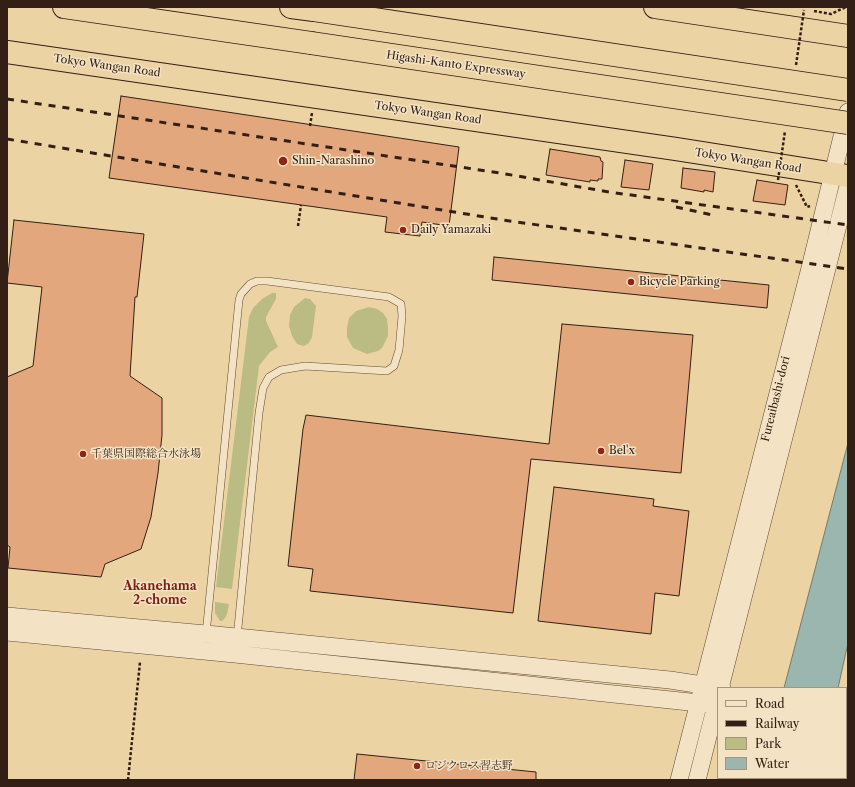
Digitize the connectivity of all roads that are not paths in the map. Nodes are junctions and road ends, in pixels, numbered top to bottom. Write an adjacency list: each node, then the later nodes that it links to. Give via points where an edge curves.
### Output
1 (64, 7): 8 (highway, Higashi-Kanto Expressway, bridge)
2 (291, 7): 6 (highway, bridge)
3 (656, 7): 4 (highway)
4 (848, 36)
5 (7, 52): 9 (highway, Tokyo Wangan Road, via 676,149)
6 (848, 90)
7 (848, 112): 9 (street, Fureaibashi-dori)
8 (848, 123)
9 (843, 179): 14 (street, Fureaibashi-dori, via 809,272); 15 (street, Fureaibashi-dori)
10 (7, 616): 12 (street)
11 (7, 632): 12 (street)
12 (205, 643): 13 (street); 13 (lane, via 241,294 250,284 268,281 389,297 401,304 402,316 399,350 394,366 387,371 305,366 281,370 269,377 264,388 259,413)
13 (236, 646): 14 (street, via 670,680); 18 (street)
14 (703, 685): 16 (street); 18 (street, Fureaibashi-dori)
15 (721, 687)
16 (717, 694)
17 (717, 696): 18 (street)
18 (699, 702): 20 (street, Fureaibashi-dori)
19 (717, 703): 21 (street, Fureaibashi-dori)
20 (679, 780)
21 (697, 780)

